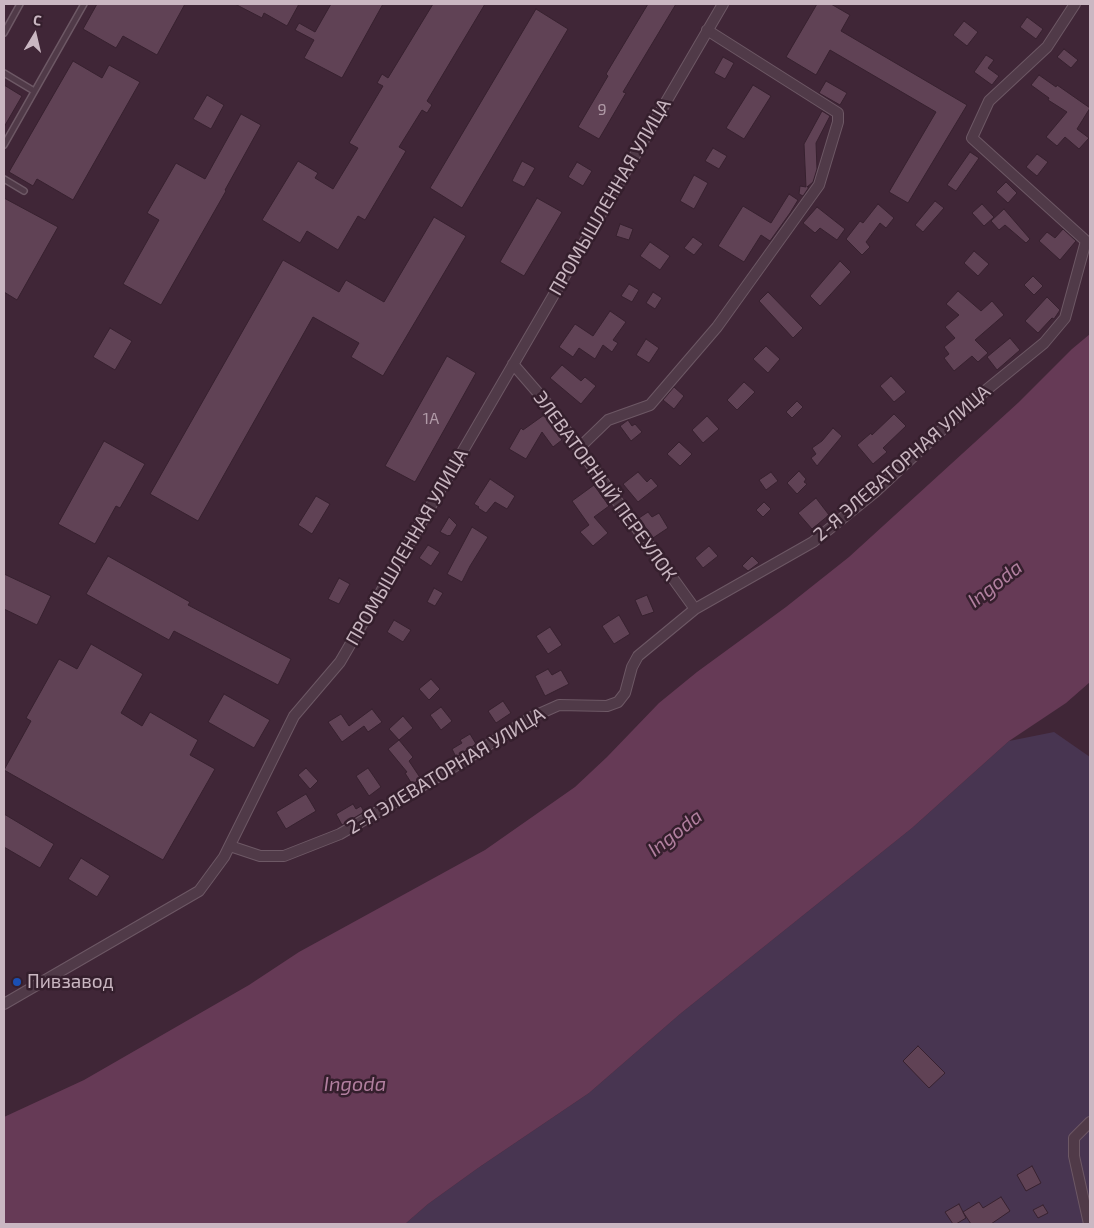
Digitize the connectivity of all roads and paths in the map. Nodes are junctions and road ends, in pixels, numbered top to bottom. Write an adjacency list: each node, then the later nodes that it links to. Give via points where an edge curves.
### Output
1 (20, 4): 6 (lane)
2 (84, 4): 8 (lane)
3 (723, 4): 5 (street, ПРОМЫШЛЕННАЯ УЛИЦА)
4 (1075, 4): 14 (street, 2-Я ЭЛЕВАТОРНАЯ УЛИЦА, via 1046,47 989,102 972,138 1086,241 1065,318 1044,343 974,400 875,492 813,542)
5 (707, 30): 12 (street, ПРОМЫШЛЕННАЯ УЛИЦА); 13 (street, via 838,113 819,185 717,328 650,405 608,420)
6 (4, 33)
7 (4, 73): 8 (lane)
8 (34, 91): 9 (lane)
9 (4, 145)
10 (4, 179): 11 (lane)
11 (24, 191)
12 (514, 364): 13 (street, ЭЛЕВАТОРНЫЙ ПЕРЕУЛОК); 15 (street, ПРОМЫШЛЕННАЯ УЛИЦА, via 340,662 294,716)
13 (579, 448): 14 (street, ЭЛЕВАТОРНЫЙ ПЕРЕУЛОК)
14 (696, 609): 15 (street, 2-Я ЭЛЕВАТОРНАЯ УЛИЦА, via 638,656 625,693 618,702 607,706 559,705 532,717 340,834 284,856 260,856)
15 (230, 846): 16 (street, ПРОМЫШЛЕННАЯ УЛИЦА, via 199,891)
16 (4, 1004)
17 (1090, 1122): 18 (street, via 1074,1138 1074,1156)
18 (1089, 1224)

